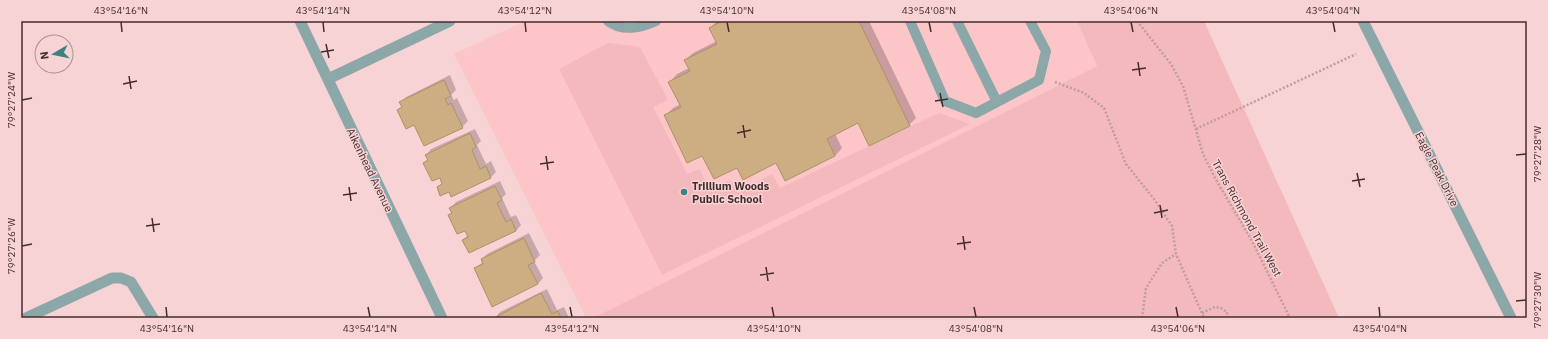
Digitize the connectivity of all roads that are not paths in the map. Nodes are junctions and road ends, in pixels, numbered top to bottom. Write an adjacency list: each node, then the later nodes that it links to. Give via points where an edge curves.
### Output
1 (300, 21): 9 (street, Aikenhead Avenue)
2 (450, 21): 9 (street)
3 (608, 21): 4 (lane, via 624,28 643,27)
4 (656, 21)
5 (910, 21): 10 (lane, via 945,101 976,113)
6 (957, 21): 10 (lane)
7 (1030, 21): 10 (lane, via 1046,51 1039,80)
8 (1363, 21): 14 (street, Eagle Peak Drive)
9 (328, 79): 13 (street, Aikenhead Avenue)
10 (997, 102)
11 (26, 318): 12 (street, via 112,278 131,282)
12 (153, 318)
13 (442, 318)
14 (1511, 318)

